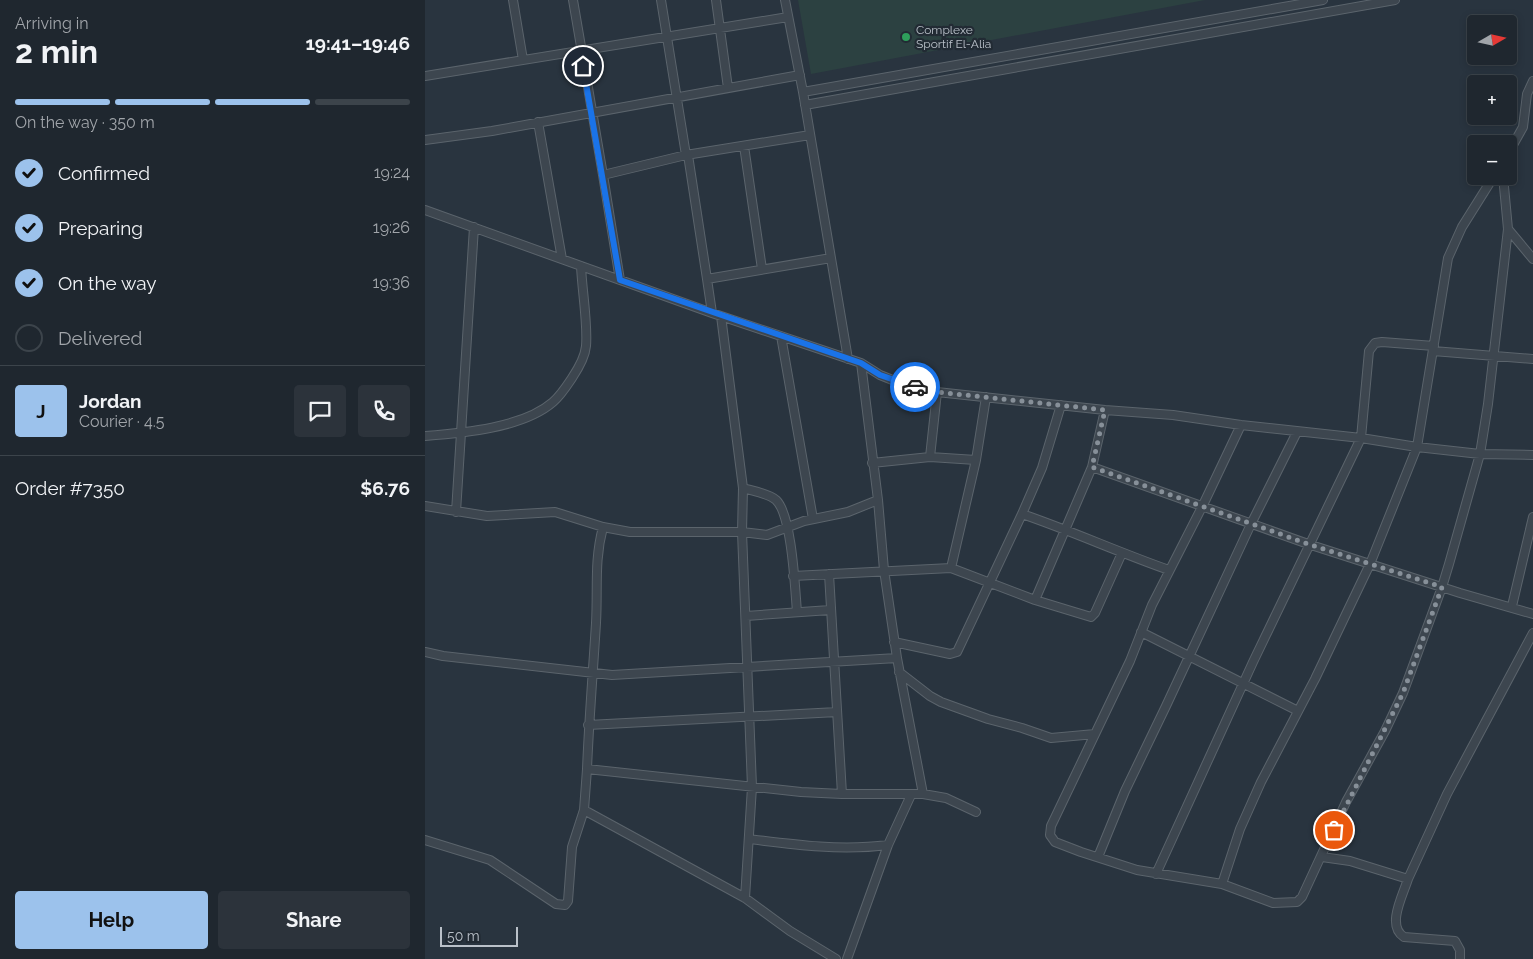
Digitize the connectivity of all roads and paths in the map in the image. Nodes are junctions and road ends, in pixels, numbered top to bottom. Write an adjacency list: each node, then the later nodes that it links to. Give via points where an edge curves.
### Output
1 (513, 0): 12 (street)
2 (573, 0): 11 (street)
3 (661, 0): 10 (street)
4 (716, 0): 9 (street)
5 (785, 0): 8 (street)
6 (1323, 0): 17 (street)
7 (1395, 0): 19 (street)
8 (788, 17): 9 (street); 13 (street)
9 (720, 27): 10 (street); 16 (street)
10 (667, 36): 11 (street); 18 (street)
11 (581, 50): 12 (street); 20 (street)
12 (523, 60): 14 (street)
13 (799, 75): 16 (street); 17 (street)
14 (425, 76)
15 (1533, 81): 23 (street, via 1527,94 1523,127)
16 (728, 88): 18 (street)
17 (803, 92): 19 (street)
18 (675, 98): 20 (street); 26 (street)
19 (805, 105): 22 (street)
20 (592, 113): 21 (street); 27 (street)
21 (538, 122): 24 (street); 34 (street)
22 (810, 135): 25 (street); 33 (street)
23 (1517, 138)
24 (425, 140)
25 (744, 146): 26 (street); 37 (street)
26 (687, 155): 27 (street); 38 (street)
27 (603, 175): 39 (street)
28 (1488, 185): 43 (street, via 1462,227 1448,258)
29 (1504, 185): 32 (street)
30 (425, 210): 31 (street)
31 (474, 227): 34 (street); 54 (street)
32 (1508, 228): 35 (street); 44 (street)
33 (831, 258): 37 (street); 45 (street)
34 (562, 259): 36 (street)
35 (1533, 259)
36 (581, 266): 39 (street); 54 (street, via 586,347 564,391 552,403 530,415)
37 (762, 269): 38 (street)
38 (707, 279): 40 (street)
39 (620, 280): 40 (street)
40 (712, 312): 41 (street)
41 (721, 316): 42 (street); 64 (street)
42 (781, 336): 45 (street); 71 (street)
43 (1434, 348): 44 (street); 56 (street, via 1382,342 1372,346 1367,358); 57 (street)
44 (1495, 355): 46 (street); 58 (street)
45 (848, 359): 47 (street)
46 (1533, 359)
47 (861, 363): 48 (street, via 900,383); 62 (street)
48 (937, 392): 49 (street); 60 (street)
49 (986, 397): 50 (street); 61 (street)
50 (1061, 405): 51 (street); 69 (street, via 1042,468)
51 (1105, 410): 52 (street); 63 (street)
52 (1241, 425): 53 (street); 66 (street)
53 (1297, 432): 56 (street); 72 (street)
54 (461, 433): 55 (street); 68 (street)
55 (425, 436)
56 (1361, 438): 57 (street); 77 (street)
57 (1417, 447): 58 (street); 79 (street)
58 (1479, 454): 59 (street); 86 (street)
59 (1533, 455)
60 (930, 457): 61 (street); 62 (street)
61 (976, 460): 80 (street)
62 (872, 463): 65 (street)
63 (1092, 467): 66 (street); 75 (street)
64 (743, 488): 74 (street, via 775,500); 76 (street)
65 (878, 500): 71 (street, via 848,512); 81 (street)
66 (1203, 505): 72 (street); 82 (street)
67 (425, 506): 68 (street)
68 (456, 512): 73 (street, via 487,516 555,512)
69 (1022, 514): 75 (street); 85 (street)
70 (1533, 517): 88 (street)
71 (813, 519): 74 (street)
72 (1251, 524): 77 (street); 97 (street)
73 (603, 527): 76 (street, via 630,532); 102 (street, via 596,564 596,621)
74 (788, 528): 76 (street, via 761,536); 84 (street)
75 (1066, 529): 78 (street); 87 (street)
76 (742, 532): 92 (street)
77 (1311, 545): 79 (street); 103 (street)
78 (1122, 553): 82 (street); 87 (street, via 1091,617)
79 (1370, 564): 86 (street); 105 (street)
80 (951, 568): 81 (street); 85 (street)
81 (884, 570): 83 (street); 95 (street)
82 (1169, 570): 93 (street)
83 (829, 574): 84 (street); 89 (street)
84 (793, 576): 90 (street)
85 (989, 583): 87 (street); 95 (street, via 957,652 950,654)
86 (1442, 587): 88 (street); 120 (street, via 1403,693)
87 (1035, 600)
88 (1512, 606): 91 (street)
89 (830, 610): 90 (street); 99 (street)
90 (797, 612): 92 (street)
91 (1533, 614)
92 (746, 616): 100 (street)
93 (1141, 632): 97 (street); 108 (street)
94 (1533, 633): 122 (street, via 1447,794)
95 (894, 642): 98 (street)
96 (425, 652): 102 (street)
97 (1188, 657): 103 (street); 119 (street)
98 (897, 658): 99 (street); 101 (street)
99 (834, 662): 100 (street); 104 (street)
100 (747, 667): 102 (street, via 612,675); 106 (street)
101 (899, 672): 108 (street, via 936,699 988,719 1051,738); 112 (street)
102 (591, 673): 107 (street)
103 (1242, 684): 105 (street); 121 (street)
104 (837, 712): 106 (street); 111 (street)
105 (1298, 712): 123 (street, via 1261,782)
106 (750, 716): 107 (street); 110 (street)
107 (588, 725): 109 (street)
108 (1095, 734): 119 (street, via 1050,831 1055,842)
109 (587, 769): 110 (street); 114 (street)
110 (752, 787): 111 (street); 116 (street)
111 (842, 794): 113 (street)
112 (923, 794): 113 (street); 115 (street, via 946,798)
113 (911, 795): 118 (street)
114 (584, 810): 117 (street, via 572,847 565,905 556,904 490,860); 124 (street)
115 (976, 812)
116 (749, 839): 118 (street, via 817,848); 124 (street)
117 (425, 840)
118 (889, 845): 126 (street)
119 (1098, 857): 121 (street)
120 (1321, 857): 122 (street, via 1350,861); 123 (street, via 1297,902 1273,902)
121 (1156, 874): 123 (street)
122 (1408, 880): 127 (street, via 1396,918 1399,934 1455,940)
123 (1221, 884)
124 (745, 898): 125 (street)
125 (836, 959)
126 (847, 959)
127 (1460, 959)

